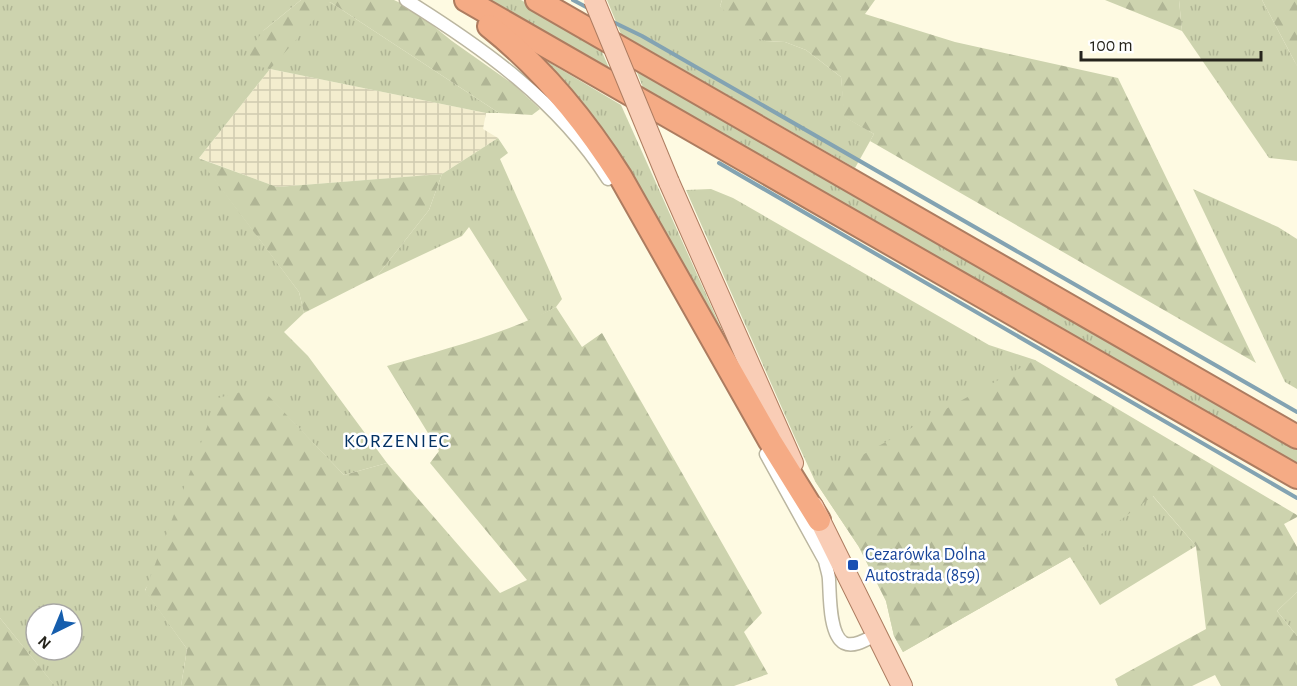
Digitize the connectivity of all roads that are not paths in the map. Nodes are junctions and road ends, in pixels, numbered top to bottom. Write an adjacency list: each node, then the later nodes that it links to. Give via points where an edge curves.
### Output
1 (406, 0): 9 (street, via 528,87 561,118 600,166 825,561 838,637 845,644 852,644)
2 (458, 0): 8 (highway, via 533,65 602,147)
3 (466, 0): 7 (highway)
4 (537, 0): 6 (highway)
5 (594, 0): 8 (main road, bridge, via 669,182)
6 (1297, 437)
7 (1297, 477)
8 (819, 520): 9 (main road)
9 (875, 634): 10 (main road)
10 (902, 686)

